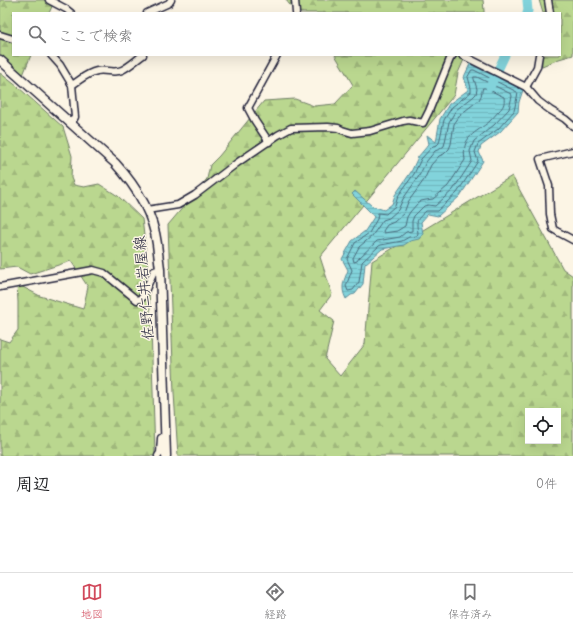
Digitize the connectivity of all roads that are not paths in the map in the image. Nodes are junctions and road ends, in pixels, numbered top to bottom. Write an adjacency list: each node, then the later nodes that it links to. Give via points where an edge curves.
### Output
1 (49, 0): 5 (street)
2 (171, 0): 6 (street)
3 (295, 0): 7 (street)
4 (548, 0): 8 (street)
5 (70, 12)
6 (149, 12)
7 (296, 12)
8 (550, 12)
9 (12, 34): 10 (street)
10 (0, 35): 11 (street)
11 (12, 39)
12 (51, 56): 19 (street, via 60,64)
13 (142, 56): 19 (street, via 122,70 96,71)
14 (276, 56): 23 (street, via 248,108)
15 (452, 56): 23 (street, via 423,123 409,120 352,133 328,127 294,128)
16 (464, 56): 20 (street)
17 (539, 56): 20 (street, via 538,67)
18 (0, 60): 21 (main road, 佐野仁井岩屋線)
19 (72, 85): 21 (street, via 75,117)
20 (526, 87): 22 (street, via 538,101)
21 (71, 124): 25 (main road, 佐野仁井岩屋線, via 115,163 130,180)
22 (573, 126)
23 (269, 142): 25 (street, via 195,195 178,204)
24 (573, 151): 26 (street, via 540,159 549,186 553,229)
25 (147, 210): 27 (main road, 佐野仁井岩屋線, via 155,232)
26 (573, 240)
27 (160, 269): 28 (street, via 154,271 142,298 137,300 104,273 93,270); 29 (main road, 佐野仁井岩屋線)
28 (0, 287)
29 (165, 436): 30 (street, via 161,438); 31 (main road, 佐野仁井岩屋線)
30 (158, 456)
31 (166, 456)

